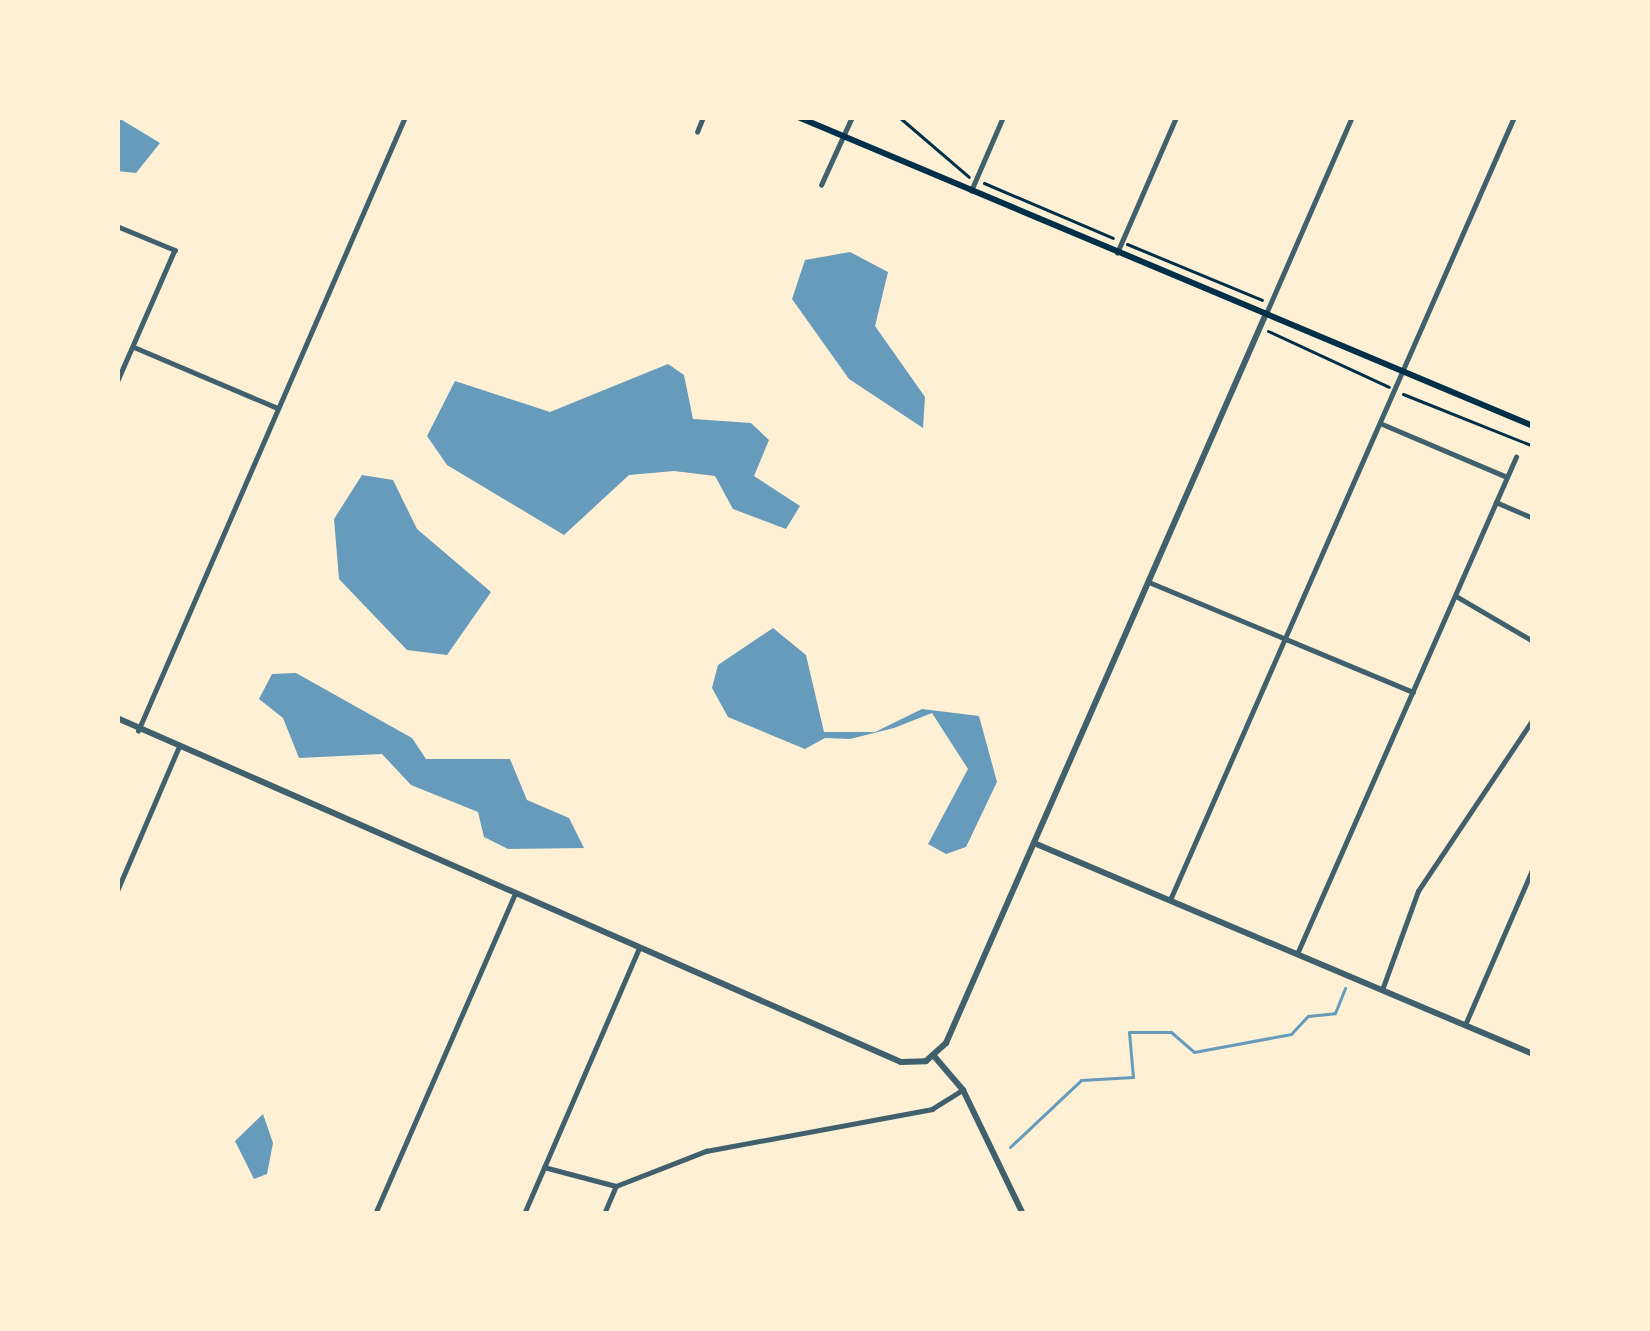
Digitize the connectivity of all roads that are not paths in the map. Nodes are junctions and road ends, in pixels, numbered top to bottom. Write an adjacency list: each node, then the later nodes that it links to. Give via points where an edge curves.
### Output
1 (405, 117): 19 (street)
2 (703, 117): 9 (street)
3 (798, 117): 10 (main road)
4 (852, 117): 10 (street)
5 (1003, 117): 12 (street)
6 (1176, 117): 14 (street)
7 (1352, 117): 15 (street)
8 (1514, 117): 17 (street)
9 (697, 132)
10 (844, 136): 11 (street); 12 (main road)
11 (821, 185)
12 (970, 190): 14 (main road)
13 (117, 226): 16 (street, via 175,250)
14 (1117, 253): 15 (main road)
15 (1264, 316): 17 (main road); 26 (street)
16 (133, 346): 18 (street); 19 (street)
17 (1401, 374): 20 (street); 21 (main road)
18 (117, 383)
19 (278, 408): 33 (street)
20 (1380, 423): 23 (street); 28 (street)
21 (1533, 426)
22 (1516, 457): 23 (street)
23 (1507, 477): 24 (street)
24 (1496, 502): 25 (street); 27 (street)
25 (1533, 518)
26 (1149, 582): 28 (street); 35 (street)
27 (1454, 596): 29 (street); 30 (street)
28 (1285, 638): 30 (street); 39 (street)
29 (1533, 641)
30 (1413, 692): 41 (street)
31 (117, 718): 33 (street)
32 (1533, 719): 42 (street, via 1418,891)
33 (138, 731): 34 (street)
34 (178, 749): 37 (street); 38 (street)
35 (1034, 843): 39 (street); 45 (street)
36 (1533, 868): 43 (street)
37 (117, 890)
38 (514, 896): 40 (street); 49 (street)
39 (1170, 900): 41 (street)
40 (638, 950): 45 (street, via 901,1062); 47 (street)
41 (1298, 954): 42 (street)
42 (1382, 990): 43 (street)
43 (1465, 1025): 44 (street)
44 (1533, 1054)
45 (934, 1056): 46 (street)
46 (963, 1090): 48 (street, via 932,1109 706,1151); 52 (street)
47 (544, 1167): 48 (street); 50 (street)
48 (616, 1186): 51 (street)
49 (374, 1214)
50 (524, 1214)
51 (604, 1214)
52 (1023, 1214)

